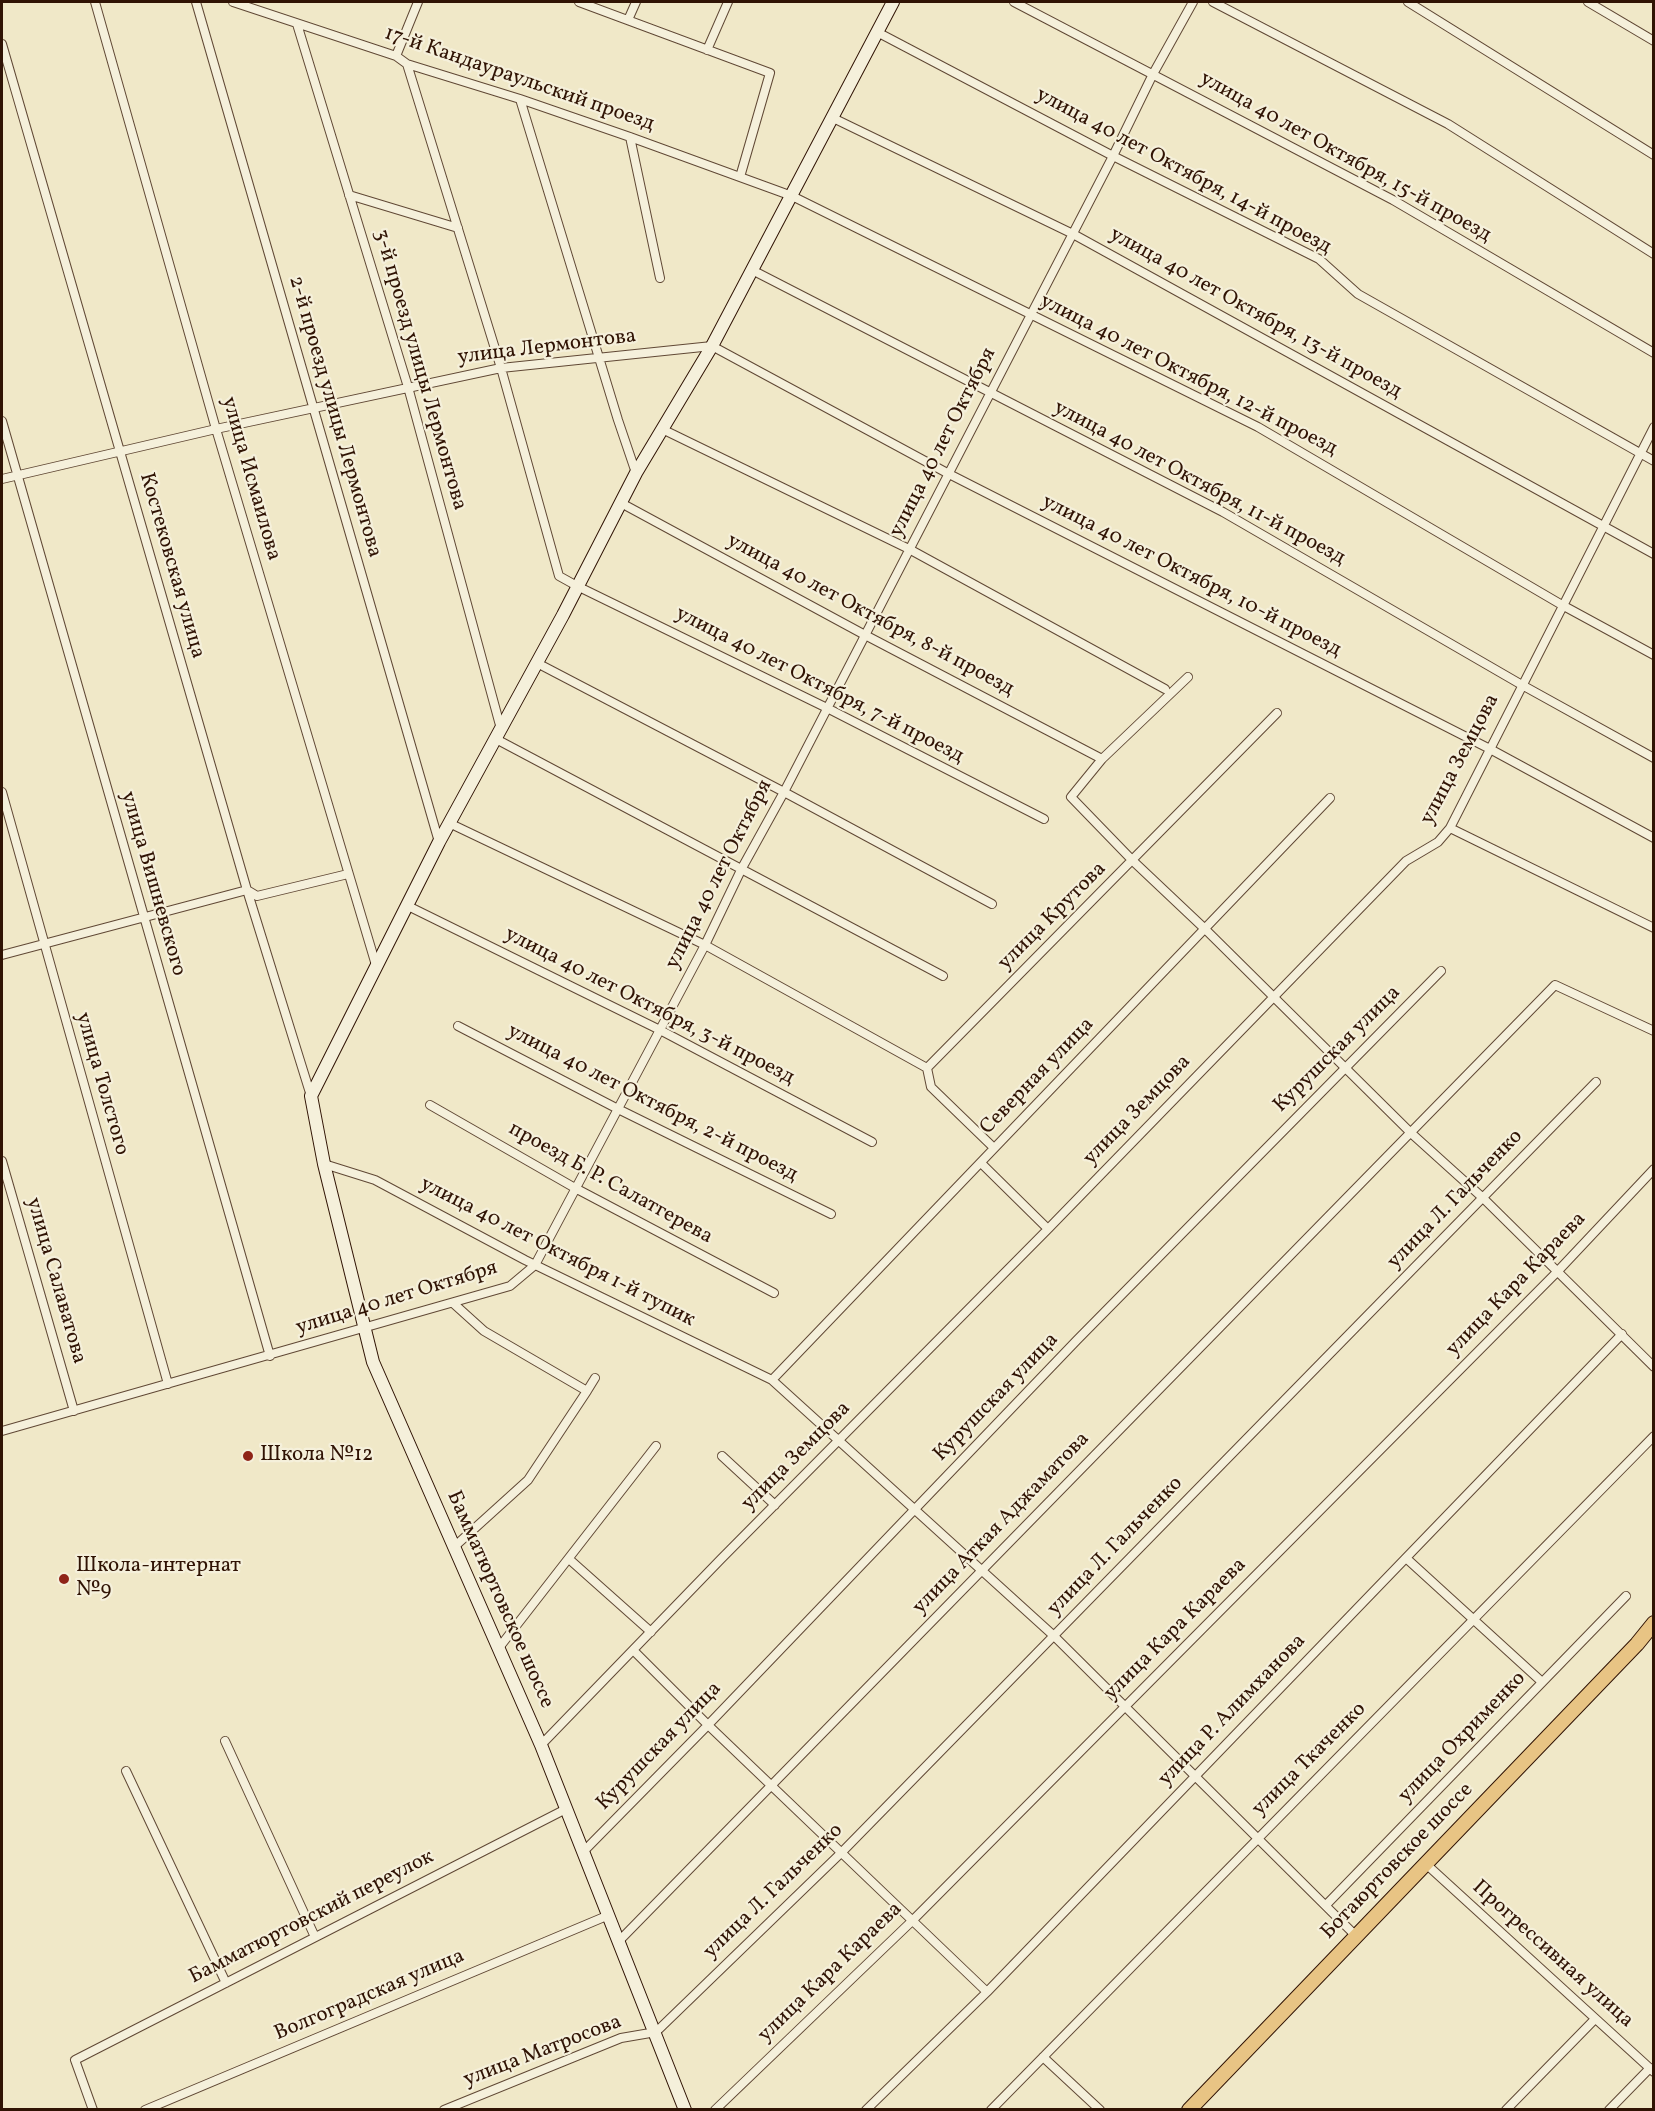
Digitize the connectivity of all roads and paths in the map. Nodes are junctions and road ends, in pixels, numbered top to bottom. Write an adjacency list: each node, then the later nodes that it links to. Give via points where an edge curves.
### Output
1 (95, 2): 46 (street, улица Исмаилова)
2 (196, 2): 43 (street, 2-й проезд улицы Лермонтова)
3 (233, 2): 15 (street, 17-й Кандаураульский проезд)
4 (418, 2): 20 (street)
5 (579, 2): 14 (street)
6 (636, 2): 14 (street)
7 (728, 2): 19 (street)
8 (893, 2): 16 (street)
9 (1014, 2): 22 (street, улица 40 лет Октября, 15-й проезд)
10 (1193, 2): 22 (street, улица 40 лет Октября)
11 (1213, 2): 33 (street, via 1448,124)
12 (1408, 2): 26 (street)
13 (1588, 2): 17 (street)
14 (628, 20): 19 (street)
15 (297, 24): 20 (street, 17-й Кандаураульский проезд); 29 (street, 3-й проезд улицы Лермонтова)
16 (877, 32): 24 (street); 27 (street, улица 40 лет Октября, 14-й проезд)
17 (1653, 42)
18 (2, 44): 48 (street, Костековская улица)
19 (708, 50): 28 (street, via 770,73)
20 (396, 56): 21 (street, 17-й Кандаураульский проезд)
21 (407, 64): 23 (street, 17-й Кандаураульский проезд); 31 (street, улица 40 лет Октября, 7-й проезд)
22 (1153, 74): 27 (street, улица 40 лет Октября); 38 (street, улица 40 лет Октября, 15-й проезд, via 1393,200)
23 (520, 99): 25 (street, 17-й Кандаураульский проезд); 39 (street)
24 (833, 118): 30 (street); 32 (street, улица 40 лет Октября, 13-й проезд)
25 (630, 137): 28 (street, 17-й Кандаураульский проезд); 35 (street)
26 (1653, 155)
27 (1113, 156): 32 (street, улица 40 лет Октября); 49 (street, улица 40 лет Октября, 14-й проезд, via 1319,259 1358,294)
28 (740, 177): 30 (street, 17-й Кандаураульский проезд)
29 (350, 195): 31 (street); 41 (street, 3-й проезд улицы Лермонтова)
30 (792, 196): 34 (street); 36 (street, улица 40 лет Октября, 12-й проезд)
31 (458, 228): 40 (street, улица 40 лет Октября, 7-й проезд)
32 (1073, 234): 36 (street, улица 40 лет Октября); 56 (street, улица 40 лет Октября, 13-й проезд)
33 (1653, 254)
34 (752, 270): 37 (street); 42 (street, улица 40 лет Октября, 11-й проезд)
35 (660, 278)
36 (1031, 314): 42 (street, улица 40 лет Октября); 60 (street, улица 40 лет Октября, 12-й проезд, via 1258,427)
37 (712, 346): 39 (street, улица Лермонтова); 47 (street); 52 (street, улица 40 лет Октября, 10-й проезд)
38 (1653, 354)
39 (599, 358): 40 (street, улица Лермонтова); 51 (street)
40 (501, 368): 41 (street, улица Лермонтова); 59 (street, улица 40 лет Октября, 7-й проезд, via 559,576)
41 (408, 387): 43 (street, улица Лермонтова); 69 (street, 3-й проезд улицы Лермонтова)
42 (990, 393): 52 (street, улица 40 лет Октября); 65 (street, улица 40 лет Октября, 11-й проезд, via 1223,512)
43 (313, 408): 46 (street, улица Лермонтова); 80 (street, 2-й проезд улицы Лермонтова)
44 (2, 421): 53 (street, улица Вишневского)
45 (1653, 427): 49 (street, улица Земцова)
46 (216, 429): 48 (street, улица Лермонтова); 83 (street, улица Исмаилова)
47 (662, 429): 51 (street); 57 (street)
48 (120, 452): 53 (street, улица Лермонтова); 84 (street, Костековская улица)
49 (1641, 454): 50 (street, улица 40 лет Октября, 14-й проезд); 56 (street, улица Земцова)
50 (1653, 461)
51 (636, 473): 55 (street)
52 (949, 474): 57 (street, улица 40 лет Октября); 70 (street, улица 40 лет Октября, 10-й проезд)
53 (16, 475): 54 (street, улица Лермонтова); 87 (street, улица Вишневского)
54 (2, 479)
55 (621, 503): 59 (street); 61 (street, улица 40 лет Октября, 8-й проезд)
56 (1602, 526): 58 (street, улица 40 лет Октября, 13-й проезд); 60 (street, улица Земцова)
57 (909, 549): 61 (street, улица 40 лет Октября); 66 (street)
58 (1653, 554)
59 (577, 586): 63 (street); 67 (street, улица 40 лет Октября, 7-й проезд)
60 (1562, 605): 62 (street, улица 40 лет Октября, 12-й проезд); 65 (street, улица Земцова)
61 (865, 635): 67 (street, улица 40 лет Октября); 72 (street, улица 40 лет Октября, 8-й проезд)
62 (1653, 655)
63 (537, 663): 69 (street); 74 (street)
64 (1188, 677): 72 (street)
65 (1522, 685): 70 (street, улица Земцова); 71 (street, улица 40 лет Октября, 11-й проезд)
66 (1165, 689)
67 (827, 708): 74 (street, улица 40 лет Октября); 76 (street, улица 40 лет Октября, 7-й проезд)
68 (1278, 713): 81 (street, улица Крутова)
69 (498, 734): 77 (street); 82 (street)
70 (1490, 749): 78 (street, улица Земцова); 79 (street, улица 40 лет Октября, 10-й проезд)
71 (1653, 758)
72 (1102, 759): 81 (street, via 1071,797)
73 (2, 792): 90 (street, улица Толстого)
74 (784, 792): 82 (street, улица 40 лет Октября); 85 (street)
75 (1330, 798): 89 (street, Северная улица)
76 (1044, 819)
77 (449, 823): 80 (street); 91 (street)
78 (1450, 828): 88 (street); 96 (street, улица Земцова, via 1438,842 1406,861)
79 (1653, 838)
80 (439, 842): 86 (street)
81 (1133, 861): 89 (street); 101 (street, улица Крутова)
82 (742, 868): 91 (street, улица 40 лет Октября); 95 (street)
83 (348, 874): 84 (street, via 257,896); 93 (street, улица Исмаилова)
84 (247, 890): 87 (street); 103 (street, Костековская улица)
85 (992, 904)
86 (408, 906): 93 (street); 98 (street, улица 40 лет Октября, 3-й проезд)
87 (143, 917): 90 (street); 123 (street, улица Вишневского)
88 (1653, 928)
89 (1205, 929): 96 (street); 108 (street, Северная улица)
90 (43, 944): 92 (street); 127 (street, улица Толстого)
91 (705, 945): 98 (street, улица 40 лет Октября); 101 (street)
92 (2, 955)
93 (376, 965): 103 (street)
94 (1441, 971): 100 (street, Курушская улица)
95 (943, 976)
96 (1273, 997): 100 (street); 116 (street, улица Земцова)
97 (458, 1026): 105 (street, улица 40 лет Октября, 2-й проезд)
98 (660, 1030): 105 (street, улица 40 лет Октября); 107 (street, улица 40 лет Октября, 3-й проезд)
99 (1653, 1031): 106 (street, улица Аткая Аджаматова, via 1555,985)
100 (1346, 1067): 106 (street); 136 (street, Курушская улица)
101 (927, 1068): 108 (street, via 931,1087)
102 (1596, 1082): 114 (street, улица Л. Гальченко)
103 (311, 1096): 111 (street, Бамматюртовское шоссе)
104 (430, 1105): 113 (street, проезд Б. Р. Салатгерева)
105 (618, 1109): 113 (street, улица 40 лет Октября); 115 (street, улица 40 лет Октября, 2-й проезд)
106 (1412, 1133): 114 (street); 140 (street, улица Аткая Аджаматова)
107 (872, 1142)
108 (994, 1148): 110 (street, Северная улица)
109 (2, 1161): 129 (street, улица Салаватова)
110 (981, 1163): 116 (street); 126 (street, Северная улица)
111 (324, 1164): 117 (street, улица 40 лет Октября 1-й тупик, via 375,1180); 121 (street, Бамматюртовское шоссе)
112 (1653, 1169): 118 (street, улица Кара Караева)
113 (575, 1188): 117 (street, улица 40 лет Октября); 119 (street, проезд Б. Р. Салатгерева)
114 (1483, 1198): 118 (street); 146 (street, улица Л. Гальченко)
115 (831, 1214)
116 (1048, 1229): 132 (street, улица Земцова)
117 (535, 1264): 120 (street, улица 40 лет Октября, via 510,1286); 126 (street, улица 40 лет Октября 1-й тупик)
118 (1557, 1272): 122 (street); 151 (street, улица Кара Караева)
119 (774, 1293)
120 (453, 1303): 121 (street, улица 40 лет Октября); 128 (street, via 484,1331)
121 (365, 1328): 123 (street, улица 40 лет Октября); 137 (street, Бамматюртовское шоссе, via 373,1362)
122 (1622, 1334): 124 (street); 138 (street, улица Р. Алимханова)
123 (270, 1356): 127 (street, улица 40 лет Октября)
124 (1653, 1367)
125 (595, 1378): 128 (street)
126 (772, 1380): 132 (street, улица 40 лет Октября 1-й тупик)
127 (168, 1384): 129 (street, улица 40 лет Октября)
128 (587, 1391): 137 (street, via 528,1480)
129 (74, 1411): 130 (street, улица 40 лет Октября)
130 (2, 1431)
131 (1653, 1436): 142 (street, улица Ткаченко)
132 (839, 1440): 135 (street, улица Земцова); 136 (street, улица 40 лет Октября 1-й тупик)
133 (656, 1446): 139 (street)
134 (722, 1456): 135 (street)
135 (775, 1505): 145 (street, улица Земцова)
136 (914, 1510): 140 (street, улица 40 лет Октября 1-й тупик); 152 (street, Курушская улица)
137 (454, 1547): 148 (street, Бамматюртовское шоссе)
138 (1406, 1558): 142 (street); 156 (street, улица Р. Алимханова)
139 (568, 1559): 145 (street); 148 (street)
140 (982, 1570): 146 (street, улица 40 лет Октября 1-й тупик); 157 (street, улица Аткая Аджаматова)
141 (1626, 1596): 150 (street, улица Охрименко)
142 (1473, 1620): 150 (street); 159 (street, улица Ткаченко)
143 (1653, 1623): 147 (main road)
144 (1653, 1631): 147 (main road)
145 (651, 1632): 149 (street, улица Земцова)
146 (1054, 1636): 151 (street, улица 40 лет Октября 1-й тупик); 161 (street, улица Л. Гальченко)
147 (1637, 1644): 162 (main road, Ботаюртовское шоссе)
148 (498, 1649): 154 (street, Бамматюртовское шоссе)
149 (633, 1650): 152 (street); 154 (street, улица Земцова)
150 (1542, 1682): 163 (street, улица Охрименко)
151 (1126, 1706): 156 (street, улица 40 лет Октября 1-й тупик); 165 (street, улица Кара Караева)
152 (708, 1725): 157 (street); 160 (street, Курушская улица)
153 (225, 1741): 167 (street)
154 (541, 1745): 158 (street, Бамматюртовское шоссе)
155 (126, 1771): 169 (street)
156 (1195, 1776): 159 (street, улица 40 лет Октября 1-й тупик); 170 (street, улица Р. Алимханова)
157 (772, 1785): 161 (street); 168 (street, улица Аткая Аджаматова)
158 (566, 1809): 160 (street, Бамматюртовское шоссе); 167 (street, Бамматюртовский переулок)
159 (1258, 1838): 163 (street, улица 40 лет Октября 1-й тупик); 173 (street, улица Ткаченко)
160 (583, 1852): 164 (street, Бамматюртовское шоссе)
161 (842, 1853): 165 (street); 172 (street, улица Л. Гальченко)
162 (1426, 1864): 166 (main road, Ботаюртовское шоссе); 171 (street, Прогрессивная улица)
163 (1326, 1905): 166 (street, улица 40 лет Октября 1-й тупик)
164 (609, 1916): 168 (street, Бамматюртовское шоссе); 176 (street, Волгоградская улица)
165 (912, 1921): 170 (street); 179 (street, улица Кара Караева)
166 (1356, 1936): 183 (main road, Ботаюртовское шоссе)
167 (315, 1937): 169 (street, Бамматюртовский переулок)
168 (619, 1941): 172 (street, Бамматюртовское шоссе)
169 (226, 1983): 175 (street, Бамматюртовский переулок, via 75,2060)
170 (987, 1992): 180 (street, улица Р. Алимханова)
171 (1595, 2019): 174 (street, Прогрессивная улица); 184 (street)
172 (656, 2032): 177 (street, улица Матросова, via 621,2038); 178 (street, Бамматюртовское шоссе)
173 (1043, 2057): 181 (street, улица Ткаченко); 182 (street)
174 (1652, 2070): 185 (street)
175 (93, 2109)
176 (146, 2109)
177 (444, 2109)
178 (685, 2109)
179 (716, 2109)
180 (866, 2109)
181 (992, 2109)
182 (1100, 2109)
183 (1190, 2109)
184 (1506, 2109)
185 (1609, 2109)

